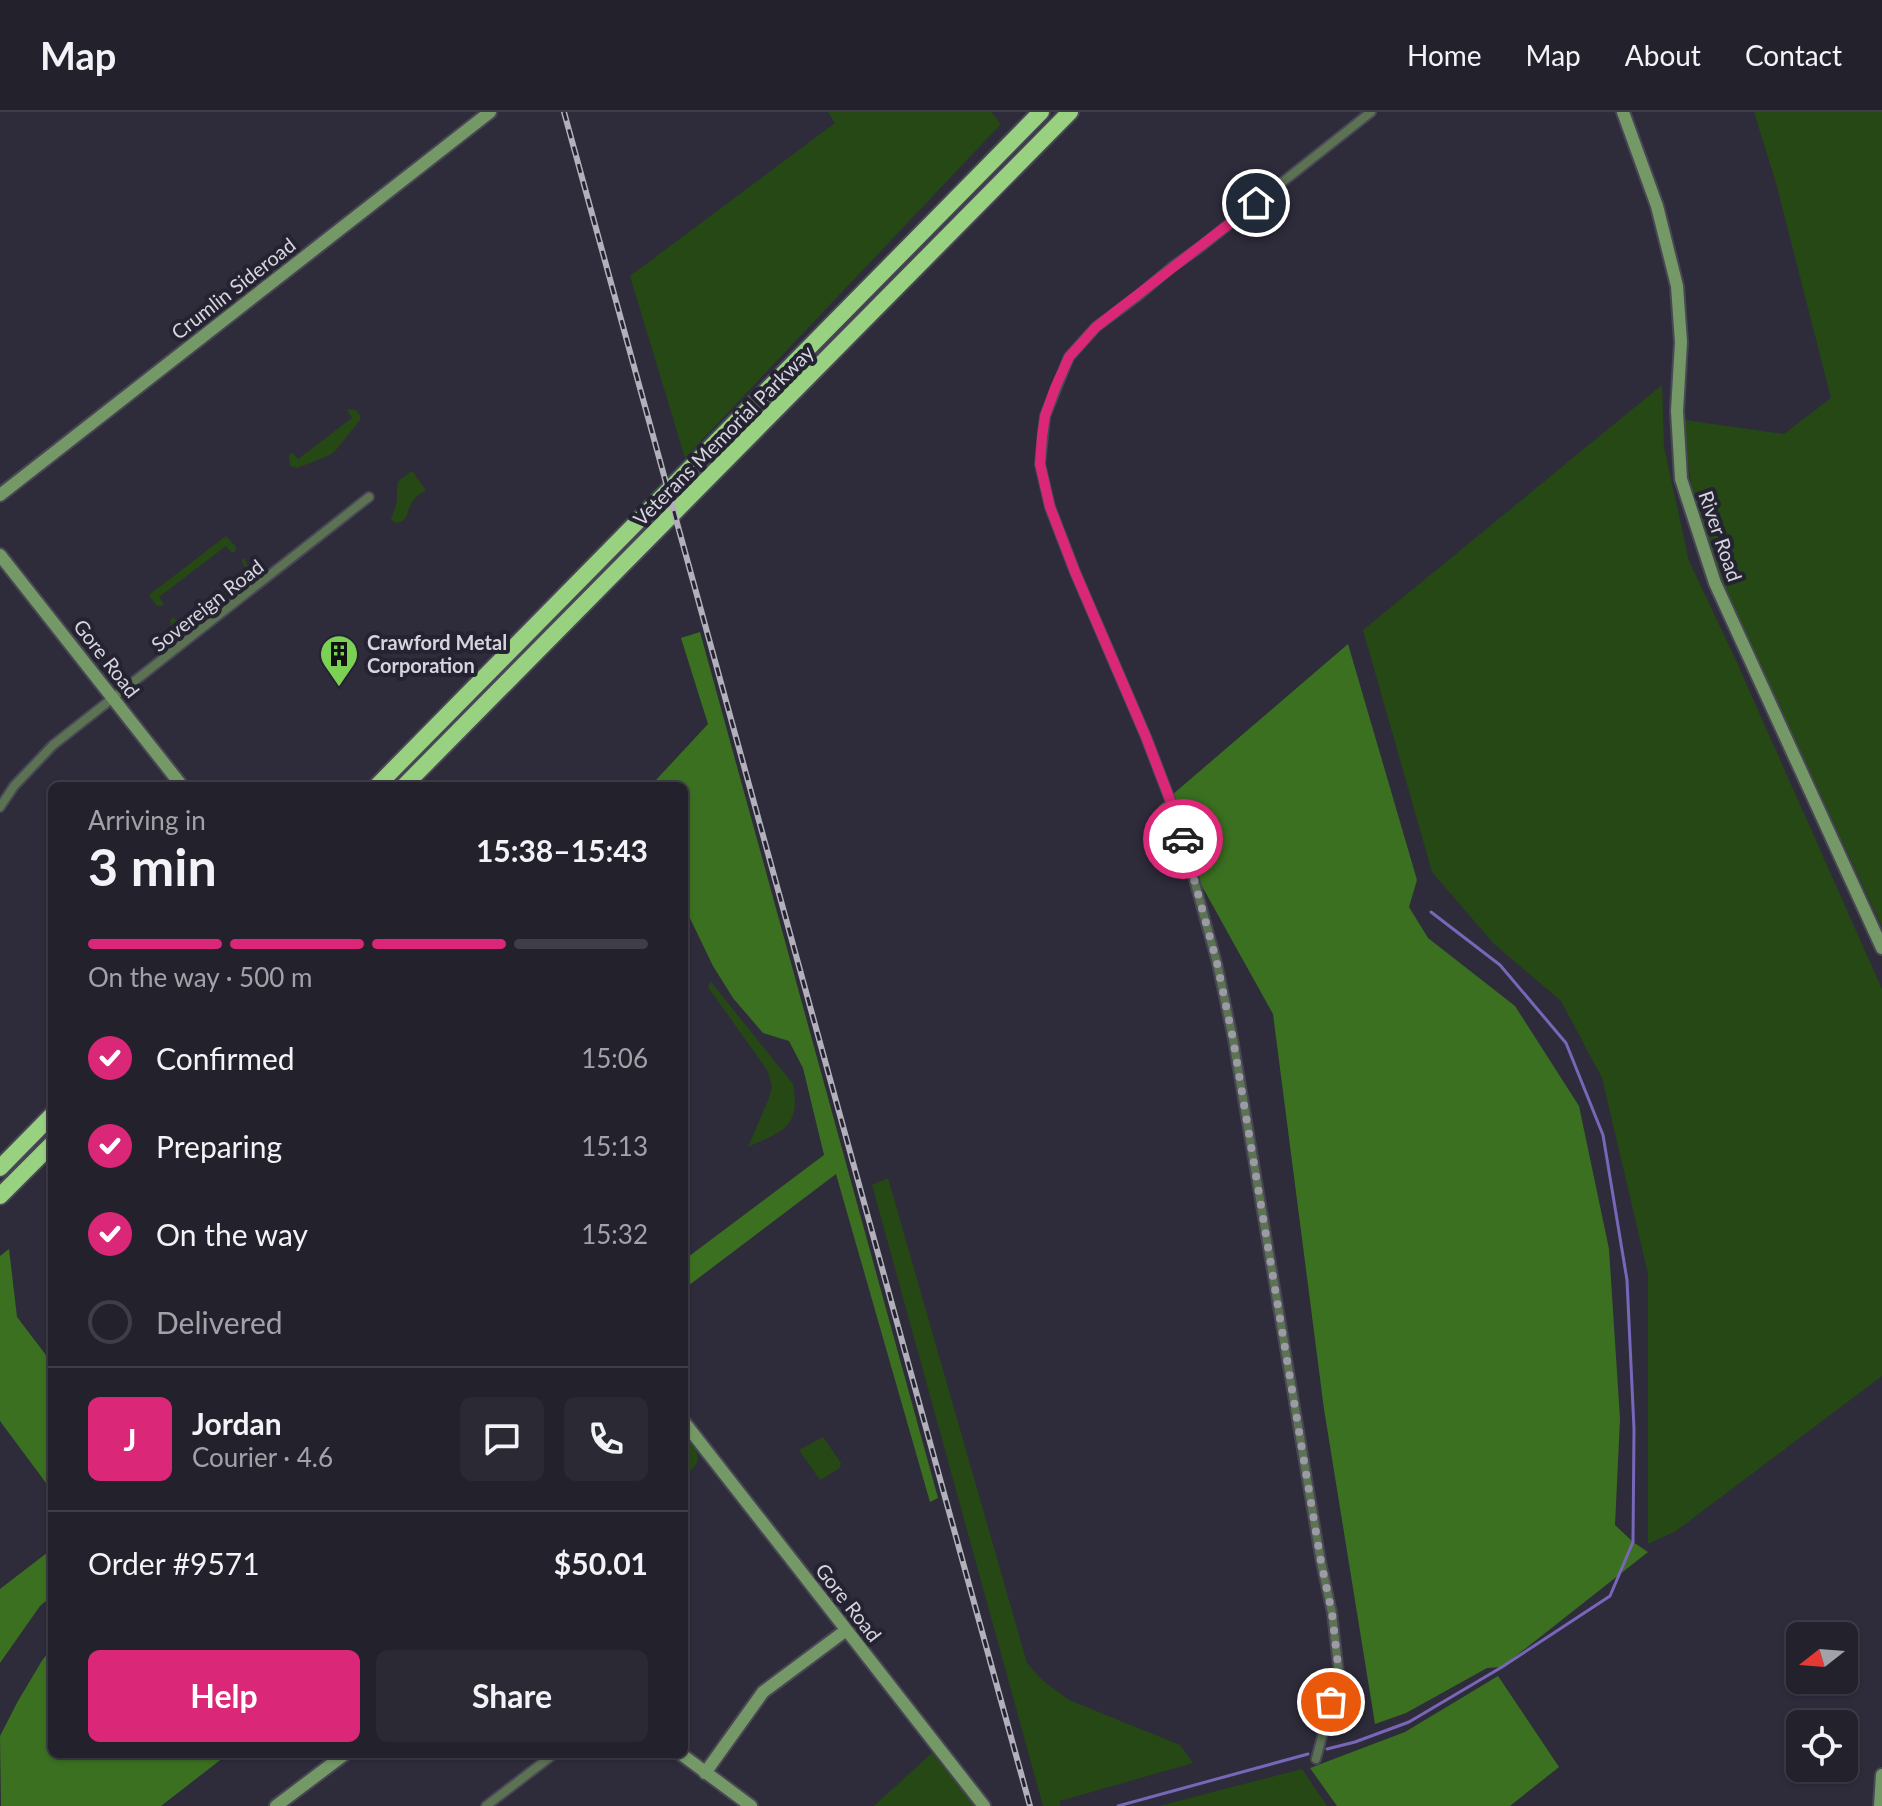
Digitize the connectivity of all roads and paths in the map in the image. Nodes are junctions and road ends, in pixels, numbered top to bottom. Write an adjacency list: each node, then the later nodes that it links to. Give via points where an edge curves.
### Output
1 (490, 112): 6 (street, Crumlin Sideroad)
2 (1041, 112): 11 (highway, Veterans Memorial Parkway)
3 (1070, 112): 12 (highway, Veterans Memorial Parkway)
4 (1371, 112): 24 (street, via 1096,327 1069,357 1055,388 1045,416 1040,464 1075,572 1177,818 1217,963 1332,1613 1339,1674)
5 (1623, 112): 14 (street, River Road, via 1657,206 1677,286 1681,479 1715,583)
6 (0, 495)
7 (369, 497): 9 (street, Sovereign Road)
8 (0, 555): 9 (street, Gore Road)
9 (113, 698): 10 (street, Gore Road); 13 (street, Sovereign Road, via 53,745)
10 (179, 782)
11 (381, 782)
12 (408, 782)
13 (0, 807)
14 (1882, 948)
15 (48, 1119): 17 (highway)
16 (48, 1148): 18 (highway)
17 (0, 1168)
18 (0, 1196)
19 (688, 1427): 20 (street, Gore Road)
20 (845, 1631): 25 (street, via 763,1692); 30 (street, Gore Road)
21 (340, 1758): 27 (street)
22 (549, 1758): 28 (street)
23 (686, 1758): 25 (street)
24 (1316, 1759)
25 (705, 1773): 29 (street)
26 (1882, 1775): 31 (street)
27 (276, 1806)
28 (488, 1806)
29 (751, 1806)
30 (984, 1806)
31 (1880, 1806)

